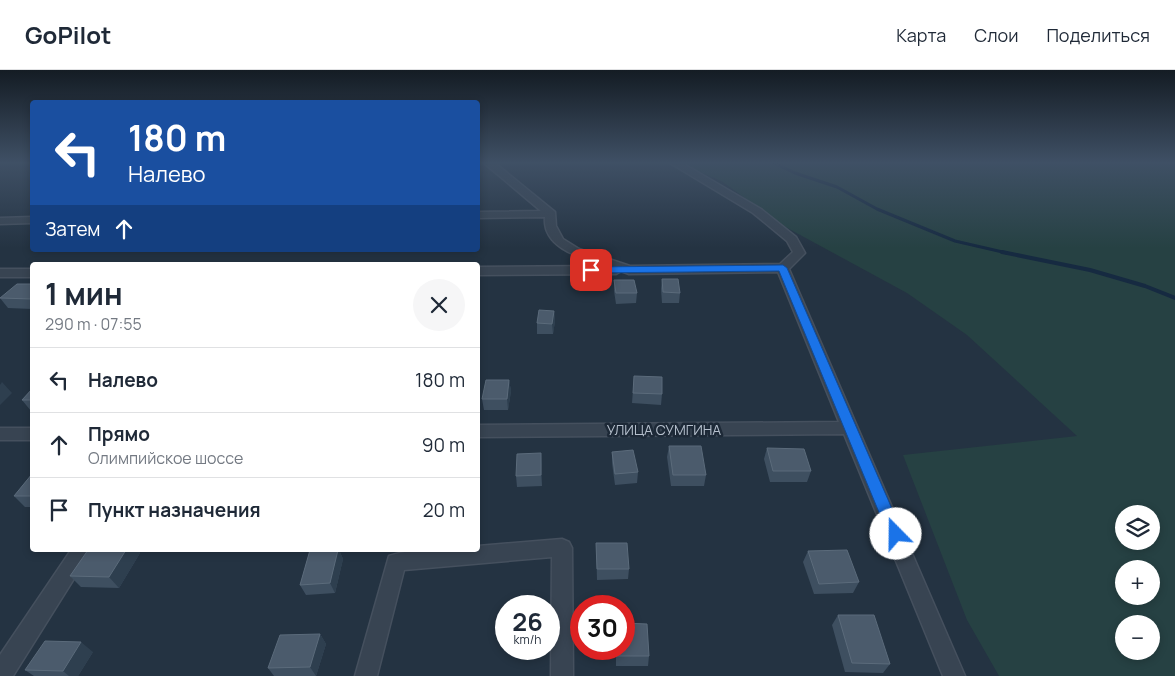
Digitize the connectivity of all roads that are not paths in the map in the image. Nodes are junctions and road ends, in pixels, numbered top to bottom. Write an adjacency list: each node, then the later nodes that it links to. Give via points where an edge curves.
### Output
1 (523, 191): 3 (street)
2 (723, 191): 7 (street, via 757,211 792,239 799,252)
3 (551, 214): 4 (street); 8 (street, via 550,226 559,241 575,252)
4 (480, 215)
5 (30, 220): 6 (street)
6 (0, 221)
7 (783, 268): 8 (street); 12 (street)
8 (628, 270): 9 (street)
9 (480, 271)
10 (30, 273): 11 (street)
11 (0, 274)
12 (851, 428): 13 (street, УЛИЦА СУМГИНА); 20 (street)
13 (480, 431)
14 (0, 434): 15 (street)
15 (30, 434)
16 (81, 552): 17 (street)
17 (0, 675)
18 (366, 676): 19 (street, via 396,562 562,548)
19 (562, 676)
20 (954, 676)

